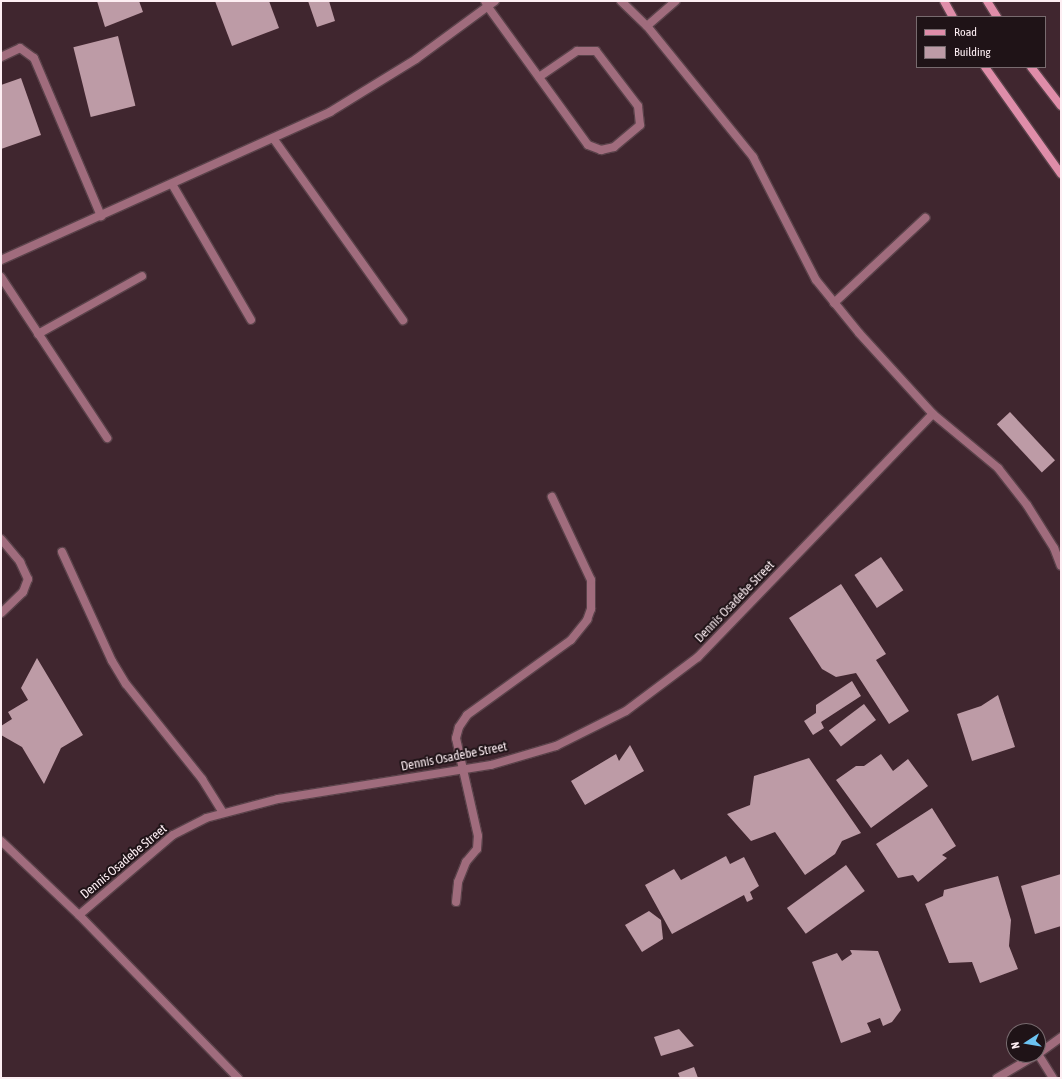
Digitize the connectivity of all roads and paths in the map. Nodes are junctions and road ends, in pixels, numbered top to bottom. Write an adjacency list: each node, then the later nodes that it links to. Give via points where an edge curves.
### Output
1 (495, 1): 6 (street)
2 (621, 1): 9 (street)
3 (676, 1): 9 (street)
4 (944, 1): 7 (street)
5 (987, 1): 8 (street)
6 (487, 4): 13 (street); 15 (street, via 410,63 330,112)
7 (952, 16)
8 (996, 16)
9 (647, 26): 23 (street, via 753,157 816,280)
10 (1, 57): 18 (street, via 20,48 34,58)
11 (986, 68): 16 (street)
12 (1032, 68): 14 (street)
13 (539, 76): 13 (street, via 588,145 600,150 614,147 640,125 642,116 638,106 596,51 577,51)
14 (1061, 106)
15 (273, 138): 17 (street); 25 (street)
16 (1061, 174)
17 (172, 184): 18 (street); 24 (street)
18 (101, 216): 20 (street)
19 (925, 218): 23 (street)
20 (1, 260)
21 (142, 276): 26 (street)
22 (1, 277): 26 (street)
23 (834, 302): 27 (street)
24 (250, 320)
25 (403, 320)
26 (38, 334): 28 (street)
27 (933, 414): 32 (street, via 998,468 1027,505 1054,548); 34 (street, Dennis Osadebe Street, via 692,662 626,711 556,746 491,765)
28 (107, 438)
29 (552, 497): 34 (street, via 591,580 591,609 587,620 570,640 467,715 456,738)
30 (1, 539): 33 (street, via 20,562 28,579 23,592)
31 (62, 552): 35 (street, via 112,661 126,684 202,779)
32 (1061, 566)
33 (1, 613)
34 (465, 769): 35 (street, Dennis Osadebe Street, via 278,799); 37 (street, via 478,836 477,849 466,862 458,882)
35 (223, 812): 38 (street, Dennis Osadebe Street, via 173,834)
36 (1, 841): 38 (street)
37 (456, 902)
38 (79, 915): 43 (street)
39 (1061, 1037): 40 (street)
40 (1046, 1048)
41 (1022, 1063): 44 (street)
42 (1043, 1063): 45 (street)
43 (238, 1078)
44 (996, 1078)
45 (1052, 1078)

